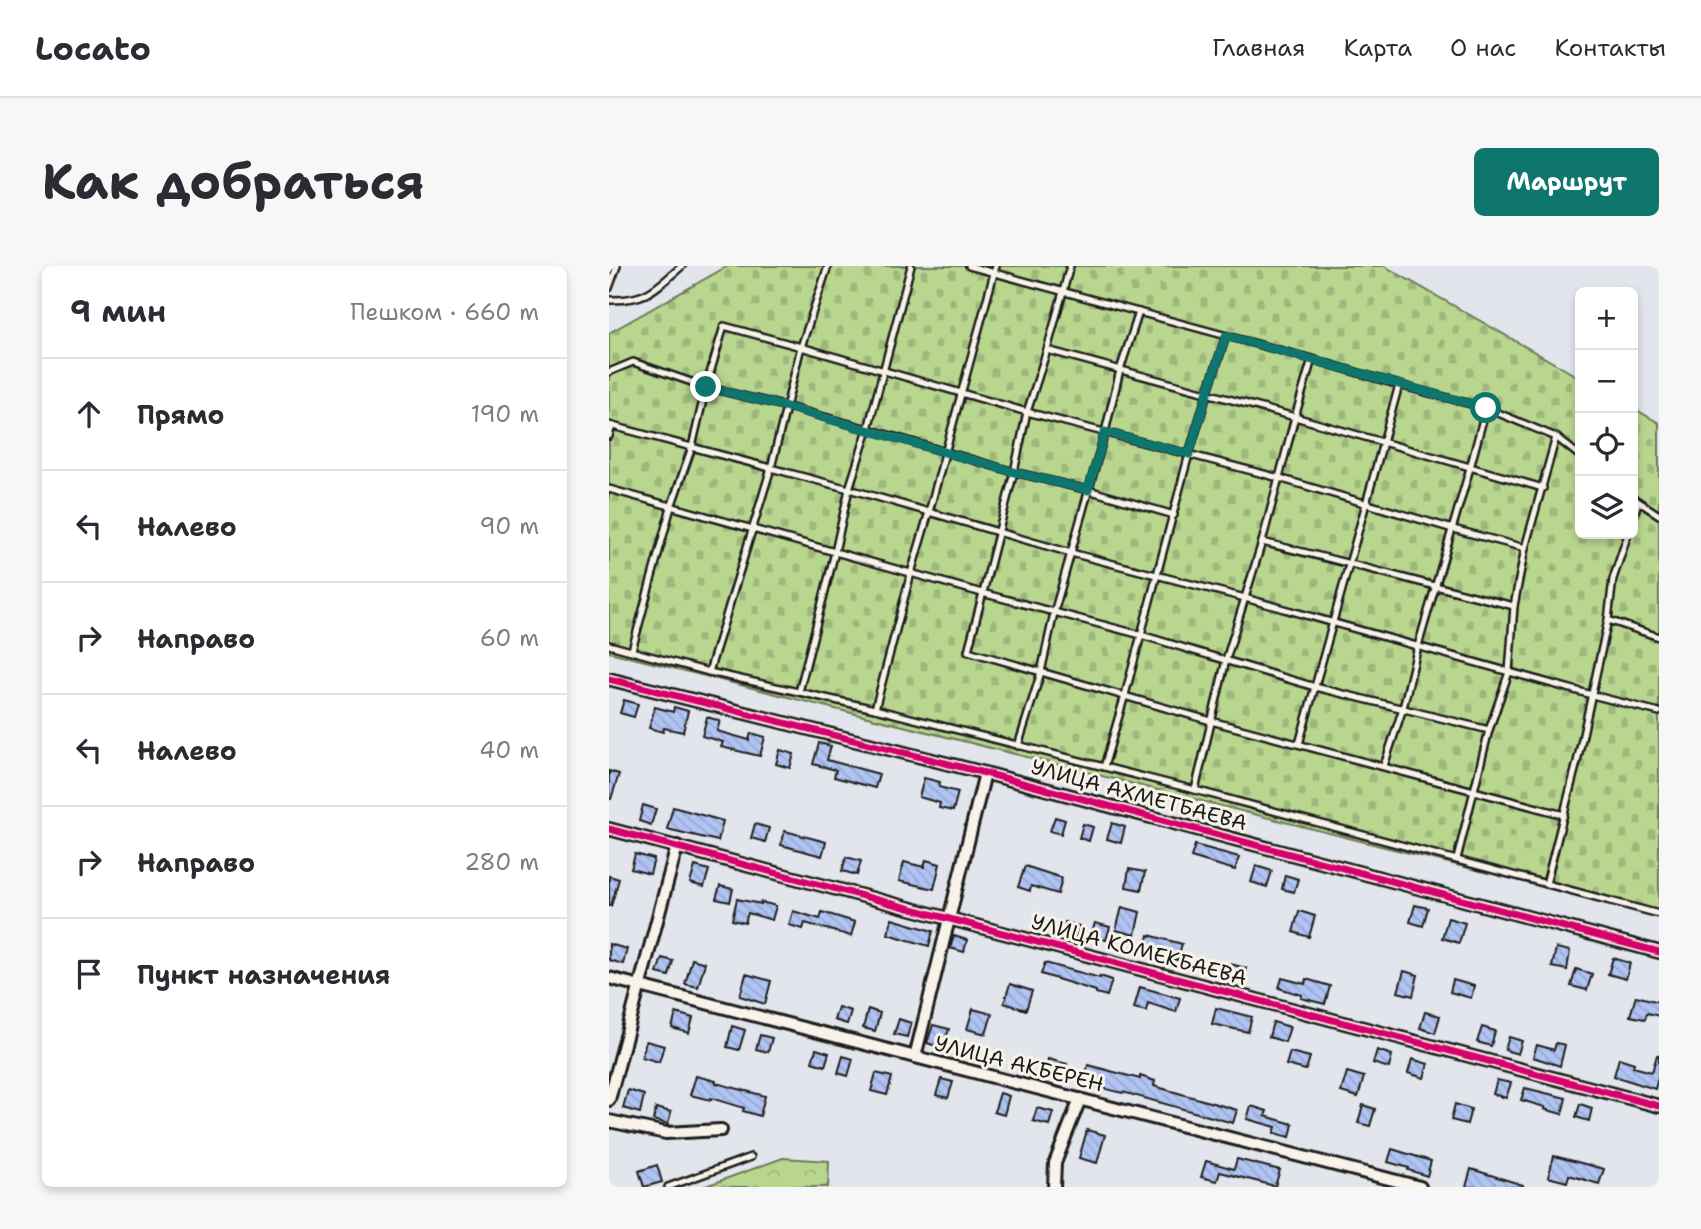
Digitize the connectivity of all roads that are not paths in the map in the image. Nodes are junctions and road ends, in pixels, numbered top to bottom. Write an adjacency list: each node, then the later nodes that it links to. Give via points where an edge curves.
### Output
1 (617, 266): 8 (lane)
2 (682, 266): 10 (lane, via 652,292 639,298)
3 (828, 266): 13 (lane)
4 (911, 266): 16 (lane)
5 (969, 266): 7 (lane)
6 (1070, 266): 9 (lane)
7 (995, 269): 9 (lane); 21 (lane)
8 (609, 288)
9 (1063, 292): 11 (lane); 14 (lane)
10 (609, 300)
11 (1139, 312): 12 (lane); 17 (lane)
12 (1226, 336): 15 (lane); 22 (lane)
13 (801, 346): 16 (lane); 20 (lane, via 724,326); 23 (lane)
14 (1047, 350): 17 (lane); 25 (lane)
15 (1312, 359): 19 (lane); 26 (lane)
16 (883, 370): 21 (lane); 28 (lane)
17 (1120, 370): 22 (lane); 29 (lane)
18 (609, 372): 20 (lane, via 633,362)
19 (1399, 385): 24 (lane); 32 (lane)
20 (706, 387): 23 (lane); 33 (lane)
21 (961, 392): 25 (lane); 34 (lane)
22 (1207, 394): 26 (lane); 36 (lane)
23 (787, 407): 28 (lane); 37 (lane)
24 (1486, 408): 31 (lane); 38 (lane)
25 (1027, 412): 29 (lane); 39 (lane)
26 (1295, 417): 32 (lane); 40 (lane)
27 (610, 425): 30 (lane); 33 (lane)
28 (868, 429): 34 (lane); 43 (lane)
29 (1105, 432): 36 (lane); 44 (lane)
30 (609, 436)
31 (1556, 436): 35 (lane); 41 (lane)
32 (1383, 443): 38 (lane); 46 (lane)
33 (692, 447): 37 (lane); 48 (lane)
34 (946, 452): 39 (lane); 49 (lane)
35 (1575, 452)
36 (1189, 454): 40 (lane); 50 (lane)
37 (771, 468): 43 (lane); 52 (lane)
38 (1471, 468): 41 (lane); 53 (lane)
39 (1014, 472): 44 (lane); 54 (lane)
40 (1279, 478): 46 (lane); 56 (lane)
41 (1543, 488): 57 (lane)
42 (609, 489): 48 (lane)
43 (849, 489): 49 (lane); 58 (lane)
44 (1088, 490): 50 (lane); 59 (lane)
45 (1639, 502): 47 (lane); 51 (lane)
46 (1365, 504): 53 (lane); 60 (lane)
47 (1638, 505)
48 (671, 507): 52 (lane); 74 (lane)
49 (929, 512): 54 (lane); 61 (lane)
50 (1174, 515): 62 (lane)
51 (1659, 515)
52 (752, 528): 58 (lane); 76 (lane)
53 (1453, 529): 57 (lane); 63 (lane)
54 (998, 532): 59 (lane); 64 (lane)
55 (1626, 539): 68 (lane, via 1613,579)
56 (1262, 542): 60 (lane); 65 (lane)
57 (1525, 548): 66 (lane)
58 (835, 552): 61 (lane); 81 (lane)
59 (1071, 553): 62 (lane); 67 (lane)
60 (1349, 562): 63 (lane); 69 (lane)
61 (911, 573): 64 (lane); 85 (lane)
62 (1157, 575): 65 (lane); 70 (lane)
63 (1436, 587): 66 (lane); 73 (lane)
64 (982, 593): 67 (lane); 77 (lane, via 968,651)
65 (1245, 598): 69 (lane); 75 (lane)
66 (1514, 606): 78 (lane)
67 (1054, 613): 70 (lane); 77 (lane)
68 (1608, 620): 71 (lane); 83 (lane)
69 (1333, 622): 73 (lane); 80 (lane)
70 (1141, 635): 75 (lane); 82 (lane)
71 (1659, 637)
72 (609, 645): 74 (lane)
73 (1418, 646): 78 (lane); 84 (lane)
74 (632, 650): 76 (lane)
75 (1226, 660): 80 (lane); 87 (lane)
76 (709, 672): 81 (lane)
77 (1041, 672): 82 (lane); 90 (lane)
78 (1509, 672): 83 (lane); 88 (lane)
79 (609, 679): 93 (street, УЛИЦА АХМЕТБАЕВА)
80 (1315, 687): 84 (lane); 89 (lane)
81 (799, 692): 85 (lane)
82 (1125, 695): 87 (lane); 92 (lane)
83 (1592, 695): 86 (lane); 96 (lane)
84 (1403, 708): 88 (lane); 91 (lane)
85 (875, 709): 90 (lane)
86 (1659, 712)
87 (1211, 721): 89 (lane); 94 (lane)
88 (1489, 730): 95 (lane)
89 (1299, 744): 91 (lane)
90 (1018, 746): 92 (lane)
91 (1384, 766): 95 (lane)
92 (1104, 767): 94 (lane)
93 (985, 773): 102 (street); 103 (street, УЛИЦА АХМЕТБАЕВА)
94 (1195, 790): 99 (lane)
95 (1473, 790): 96 (lane); 99 (lane)
96 (1564, 815): 100 (lane)
97 (609, 829): 98 (street, УЛИЦА КОМЕКБАЕВА)
98 (677, 846): 102 (street, УЛИЦА КОМЕКБАЕВА); 105 (street)
99 (1457, 859): 100 (lane)
100 (1546, 884): 101 (lane)
101 (1659, 914)
102 (948, 918): 106 (street); 109 (street, УЛИЦА КОМЕКБАЕВА)
103 (1659, 953)
104 (609, 978): 105 (street, УЛИЦА АКБЕРЕН)
105 (639, 985): 106 (street, УЛИЦА АКБЕРЕН); 108 (street)
106 (915, 1057): 107 (street, УЛИЦА АКБЕРЕН)
107 (1080, 1099): 114 (street, via 1055,1163); 115 (street, УЛИЦА АКБЕРЕН)
108 (609, 1100)
109 (1659, 1106)
110 (609, 1121): 111 (street, via 666,1133)
111 (721, 1130)
112 (751, 1157): 113 (lane)
113 (668, 1187)
114 (1054, 1187)
115 (1420, 1187)

